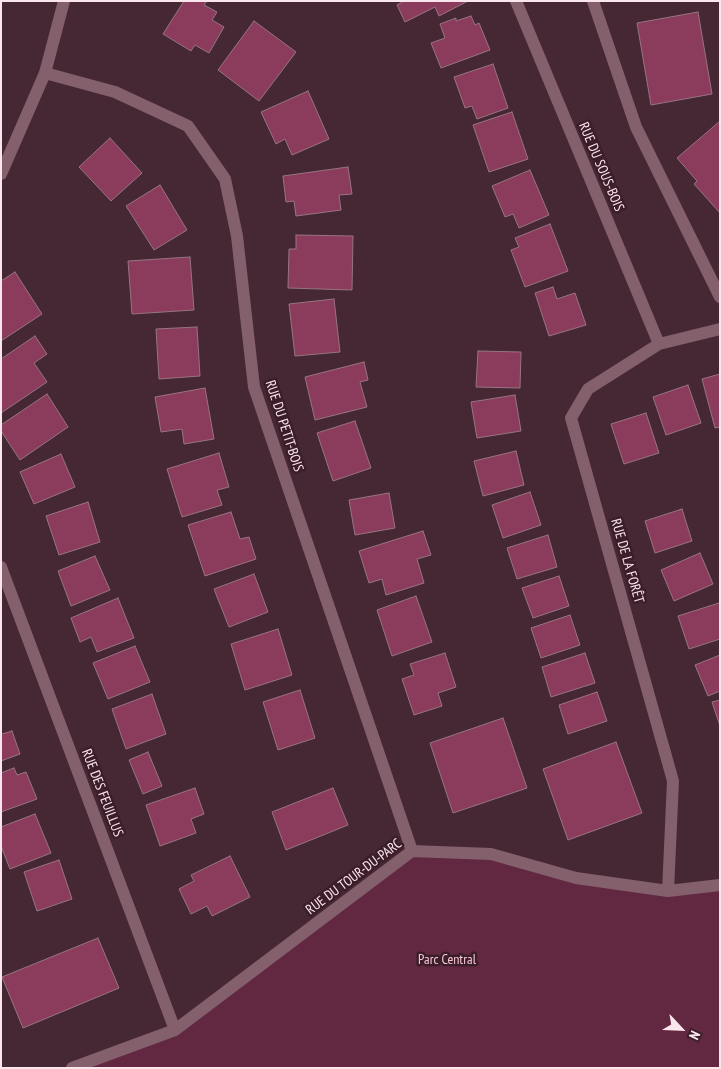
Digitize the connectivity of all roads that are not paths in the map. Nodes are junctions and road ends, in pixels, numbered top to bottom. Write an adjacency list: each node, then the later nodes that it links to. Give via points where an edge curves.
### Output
1 (64, 1): 4 (street)
2 (516, 1): 8 (street, RUE DU SOUS-BOIS)
3 (594, 1): 6 (street, via 636,127)
4 (45, 73): 5 (street); 10 (street, RUE DU PETIT-BOIS, via 115,92 188,126 225,178 237,236 254,387)
5 (1, 174)
6 (720, 297)
7 (720, 329): 8 (street, RUE DE LA FORÊT)
8 (659, 344): 12 (street, RUE DE LA FORÊT, via 588,389 571,418 673,781)
9 (1, 567): 13 (street, RUE DES FEUILLUS)
10 (412, 851): 12 (street, RUE DU TOUR-DU-PARC, via 492,854 576,878); 13 (street, RUE DU TOUR-DU-PARC)
11 (720, 885): 12 (street, RUE DU TOUR-DU-PARC)
12 (668, 891)
13 (176, 1030): 14 (street, RUE DU TOUR-DU-PARC)
14 (72, 1068)

